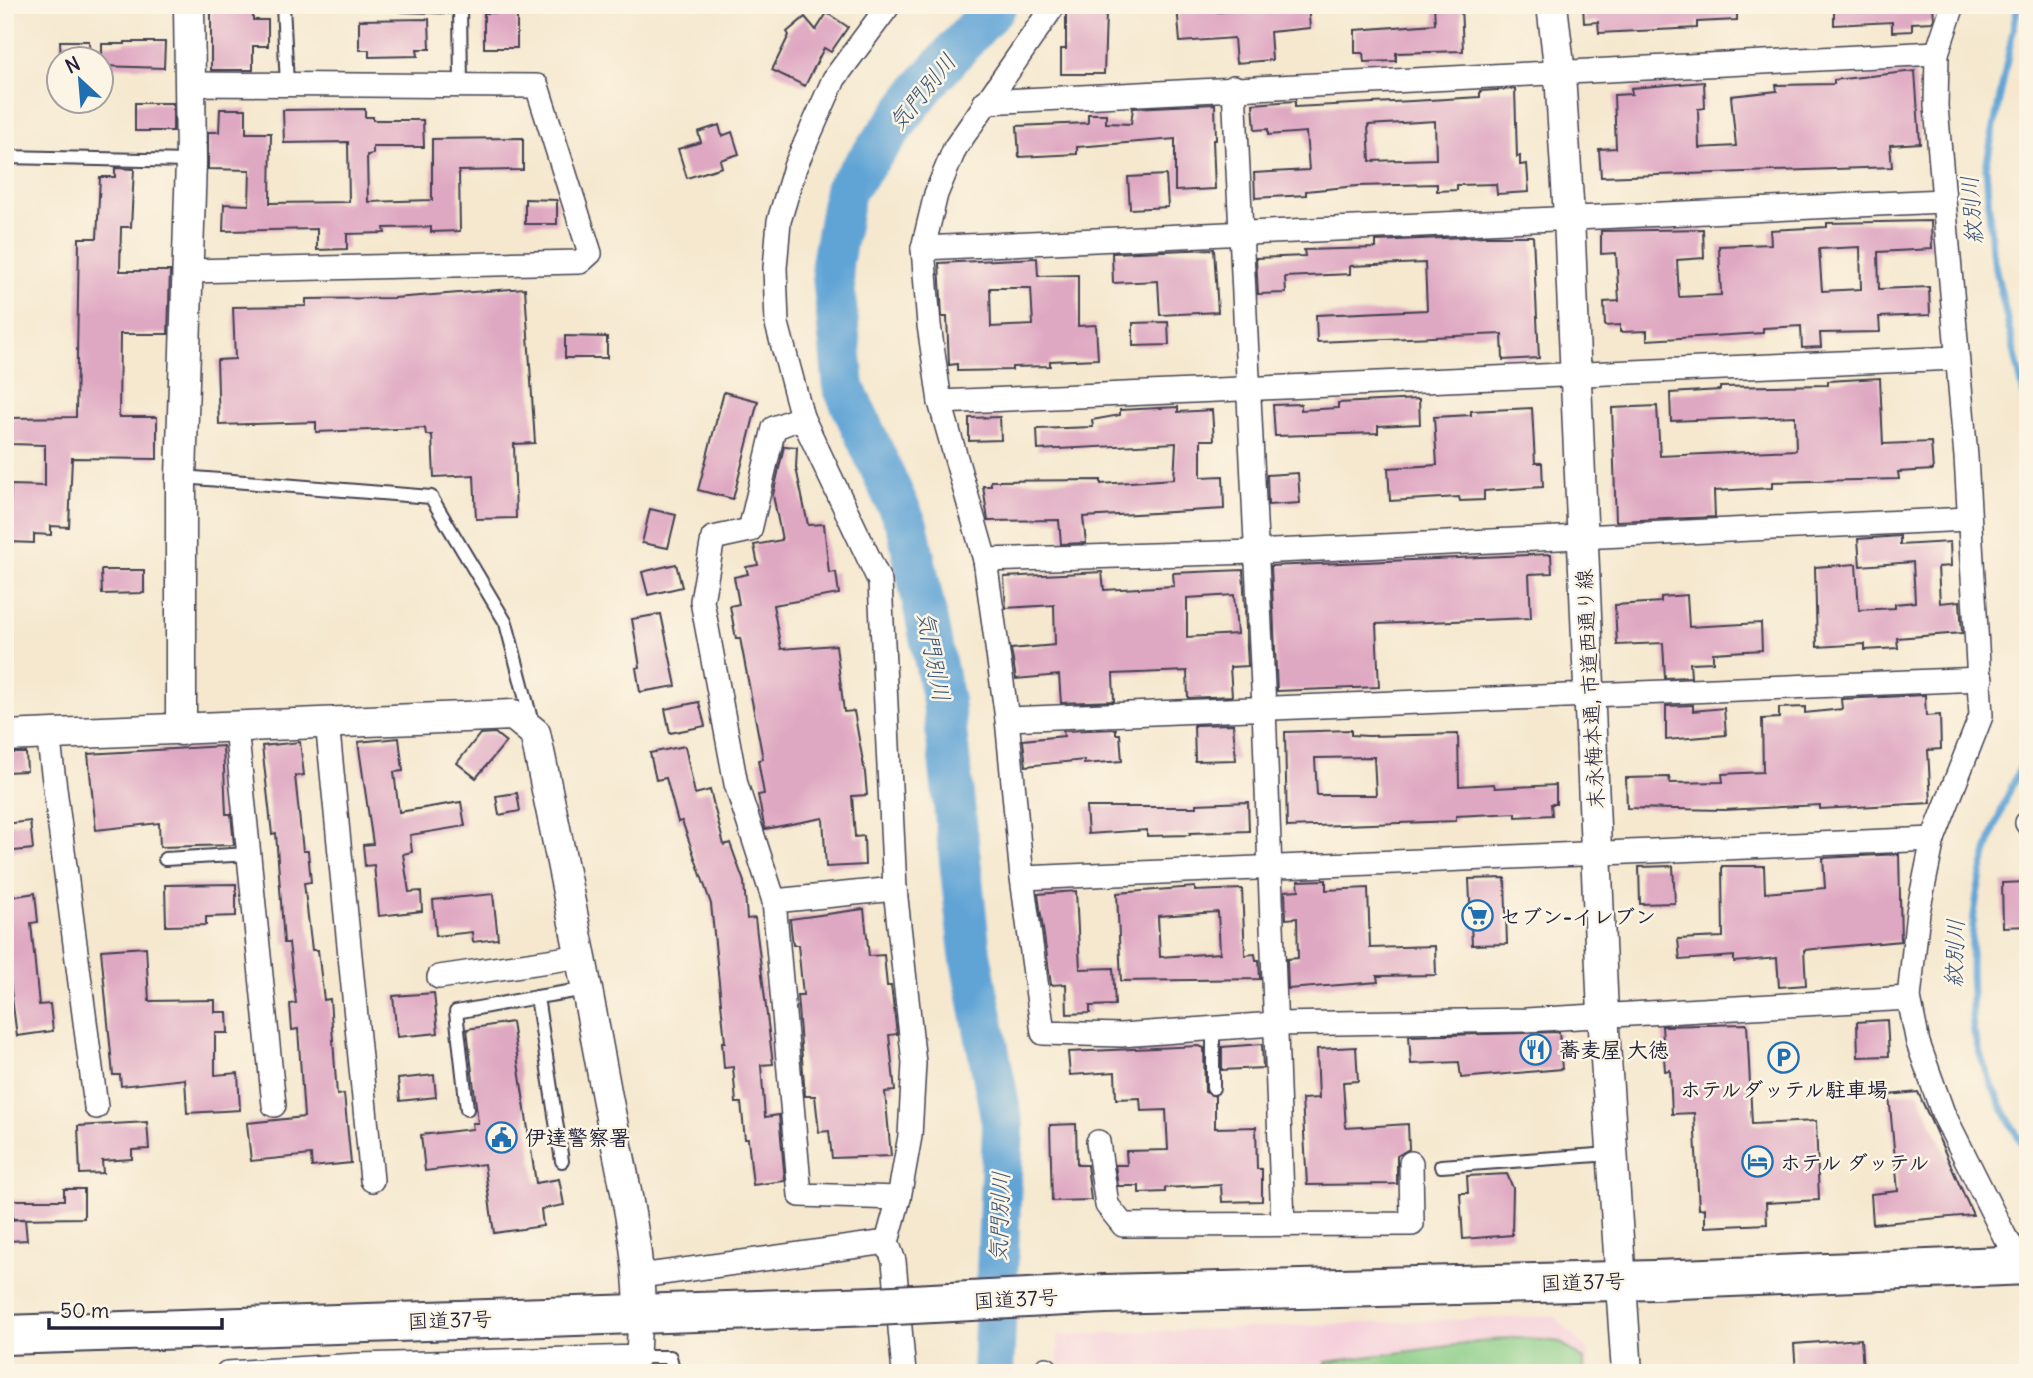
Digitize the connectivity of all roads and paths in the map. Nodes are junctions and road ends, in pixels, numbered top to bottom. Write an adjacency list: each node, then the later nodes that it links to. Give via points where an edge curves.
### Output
1 (189, 5): 10 (street)
2 (283, 5): 11 (lane)
3 (403, 5): 12 (lane, via 460,6)
4 (889, 5): 26 (street, via 834,79 795,167 779,221 777,324)
5 (1054, 5): 14 (street)
6 (1552, 5): 9 (street, 末永梅本通, 市道西通り線)
7 (1953, 5): 8 (street)
8 (1937, 53): 9 (street); 17 (street)
9 (1560, 74): 13 (street); 18 (street, 末永梅本通, 市道西通り線)
10 (190, 84): 11 (street); 16 (street)
11 (287, 85): 12 (street)
12 (461, 85): 21 (street, via 537,86 590,253 580,262)
13 (1234, 88): 14 (street); 19 (street)
14 (985, 102): 20 (street, via 955,148)
15 (5, 157): 16 (lane)
16 (191, 161): 21 (street)
17 (1943, 201): 18 (street); 22 (street)
18 (1569, 217): 19 (street); 23 (street, 末永梅本通, 市道西通り線)
19 (1241, 231): 20 (street); 24 (street)
20 (923, 248): 25 (street)
21 (188, 271): 27 (street)
22 (1956, 358): 23 (street); 28 (street)
23 (1576, 376): 24 (street); 29 (street, 末永梅本通, 市道西通り線)
24 (1248, 388): 25 (street); 30 (street)
25 (940, 402): 31 (street)
26 (802, 417): 48 (street, via 880,582); 49 (street, via 774,428 750,530 713,538 702,601 736,784)
27 (181, 477): 38 (street); 39 (lane, via 431,497 506,623)
28 (1968, 519): 29 (street); 32 (street)
29 (1583, 536): 30 (street); 33 (street, 末永梅本通, 市道西通り線)
30 (1254, 552): 31 (street); 34 (street)
31 (985, 560): 35 (street)
32 (1981, 679): 33 (street); 42 (street, via 1981,716)
33 (1589, 695): 34 (street); 43 (street, 末永梅本通, 市道西通り線)
34 (1264, 708): 35 (street); 46 (street)
35 (1007, 719): 47 (street)
36 (327, 721): 37 (street); 39 (street, via 513,715); 67 (street)
37 (236, 727): 38 (street); 44 (street)
38 (181, 730): 40 (street)
39 (535, 733): 50 (street)
40 (48, 734): 41 (street); 60 (street)
41 (5, 736)
42 (1933, 839): 43 (street); 54 (street, via 1918,912)
43 (1598, 853): 46 (street); 55 (street, 末永梅本通, 市道西通り線)
44 (249, 854): 45 (lane); 59 (street)
45 (165, 859)
46 (1269, 869): 47 (street); 56 (street)
47 (1022, 878): 57 (street, via 1043,1033 1121,1035)
48 (895, 889): 49 (street); 68 (street, via 914,1063 910,1136)
49 (774, 901): 68 (street, via 800,1195)
50 (582, 956): 51 (street); 52 (street)
51 (439, 977)
52 (587, 989): 53 (lane); 73 (street)
53 (537, 997): 61 (lane, via 456,1012); 64 (lane)
54 (1909, 998): 55 (street); 71 (street, via 1918,1043 1943,1113 2005,1237)
55 (1603, 1014): 56 (street, via 1526,1020); 63 (street, 末永梅本通, 市道西通り線)
56 (1274, 1024): 57 (street); 69 (street)
57 (1213, 1029): 58 (lane)
58 (1213, 1088)
59 (274, 1105)
60 (96, 1107)
61 (467, 1110)
62 (1098, 1142): 69 (street, via 1107,1205 1123,1225)
63 (1611, 1154): 66 (lane); 72 (street, 末永梅本通, 市道西通り線)
64 (562, 1161)
65 (1410, 1163): 69 (street, via 1412,1224)
66 (1441, 1166)
67 (372, 1180)
68 (899, 1198): 70 (street)
69 (1283, 1224)
70 (887, 1242): 73 (street); 81 (street, via 894,1261)
71 (2026, 1266): 72 (highway, 国道37号)
72 (1619, 1281): 73 (highway, 国道37号, bridge, via 1105,1294 875,1306); 82 (street, 末永梅本通, 市道西通り線)
73 (640, 1294): 74 (highway, 国道37号); 75 (street)
74 (5, 1335)
75 (638, 1357): 76 (street); 80 (lane, via 670,1357)
76 (578, 1365): 77 (street)
77 (499, 1367): 78 (street)
78 (358, 1369): 79 (street)
79 (227, 1373)
80 (674, 1373)
81 (904, 1373)
82 (1626, 1373)

